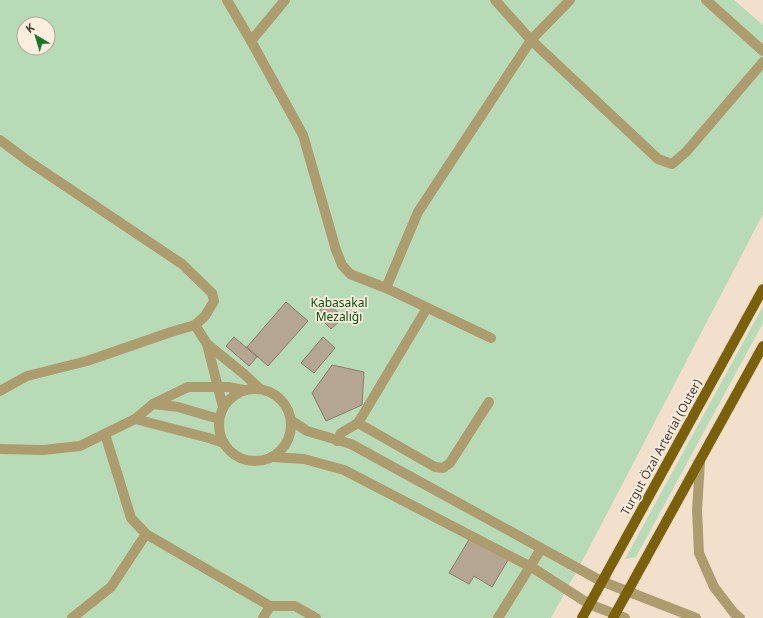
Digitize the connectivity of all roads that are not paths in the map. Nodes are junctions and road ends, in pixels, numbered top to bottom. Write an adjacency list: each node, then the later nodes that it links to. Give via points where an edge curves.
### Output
1 (227, 0): 7 (street)
2 (285, 0): 7 (street)
3 (495, 0): 6 (street)
4 (570, 0): 6 (street)
5 (706, 0): 8 (street)
6 (532, 40): 9 (street, via 658,159 672,164 686,152); 11 (street, via 418,212)
7 (251, 41): 11 (street, via 303,135 342,265 350,274)
8 (763, 51)
9 (763, 62)
10 (0, 140): 14 (street, via 182,264 212,293 214,301 205,316)
11 (386, 288): 13 (street)
12 (763, 288): 38 (main road, Turgut Özal Arterial (Outer))
13 (427, 308): 15 (street); 28 (street)
14 (195, 325): 16 (street); 21 (street, via 87,361 27,376)
15 (491, 338)
16 (207, 344): 18 (street); 19 (street)
17 (763, 346): 34 (main road)
18 (218, 387): 20 (street); 23 (street, via 188,387); 24 (street)
19 (260, 389): 20 (street); 27 (street, via 270,391 281,398 289,409)
20 (244, 390): 24 (street, via 232,397)
21 (0, 391)
22 (489, 402): 28 (street, via 450,463 443,468 436,467)
23 (153, 404): 25 (street); 26 (street, via 178,407)
24 (223, 407): 26 (street)
25 (135, 419): 29 (street); 31 (street)
26 (219, 419): 31 (street)
27 (292, 421): 30 (street, via 307,431); 33 (street, via 290,438 284,448)
28 (358, 423): 30 (street, via 341,433)
29 (105, 434): 32 (street, via 80,446 43,450); 35 (street, via 130,518)
30 (338, 440): 36 (street, via 350,444)
31 (224, 443): 33 (street, via 234,455 249,461 259,462)
32 (0, 449)
33 (273, 457): 37 (street, via 304,459 344,470)
34 (700, 462): 39 (main road); 50 (street, via 697,510 699,553 714,587)
35 (146, 534): 41 (street); 43 (street, via 111,587)
36 (541, 549): 37 (street); 38 (street)
37 (531, 567): 40 (street); 46 (street)
38 (601, 582): 39 (street); 40 (main road, Turgut Özal Arterial (Outer))
39 (627, 592): 42 (main road); 49 (street)
40 (589, 604): 42 (street); 47 (main road, Turgut Özal Arterial (Outer))
41 (270, 606): 44 (street); 45 (street, via 295,606)
42 (614, 616): 48 (street)
43 (72, 618)
44 (263, 618)
45 (316, 618)
46 (498, 618)
47 (582, 618)
48 (625, 618)
49 (696, 618)
50 (740, 618)

